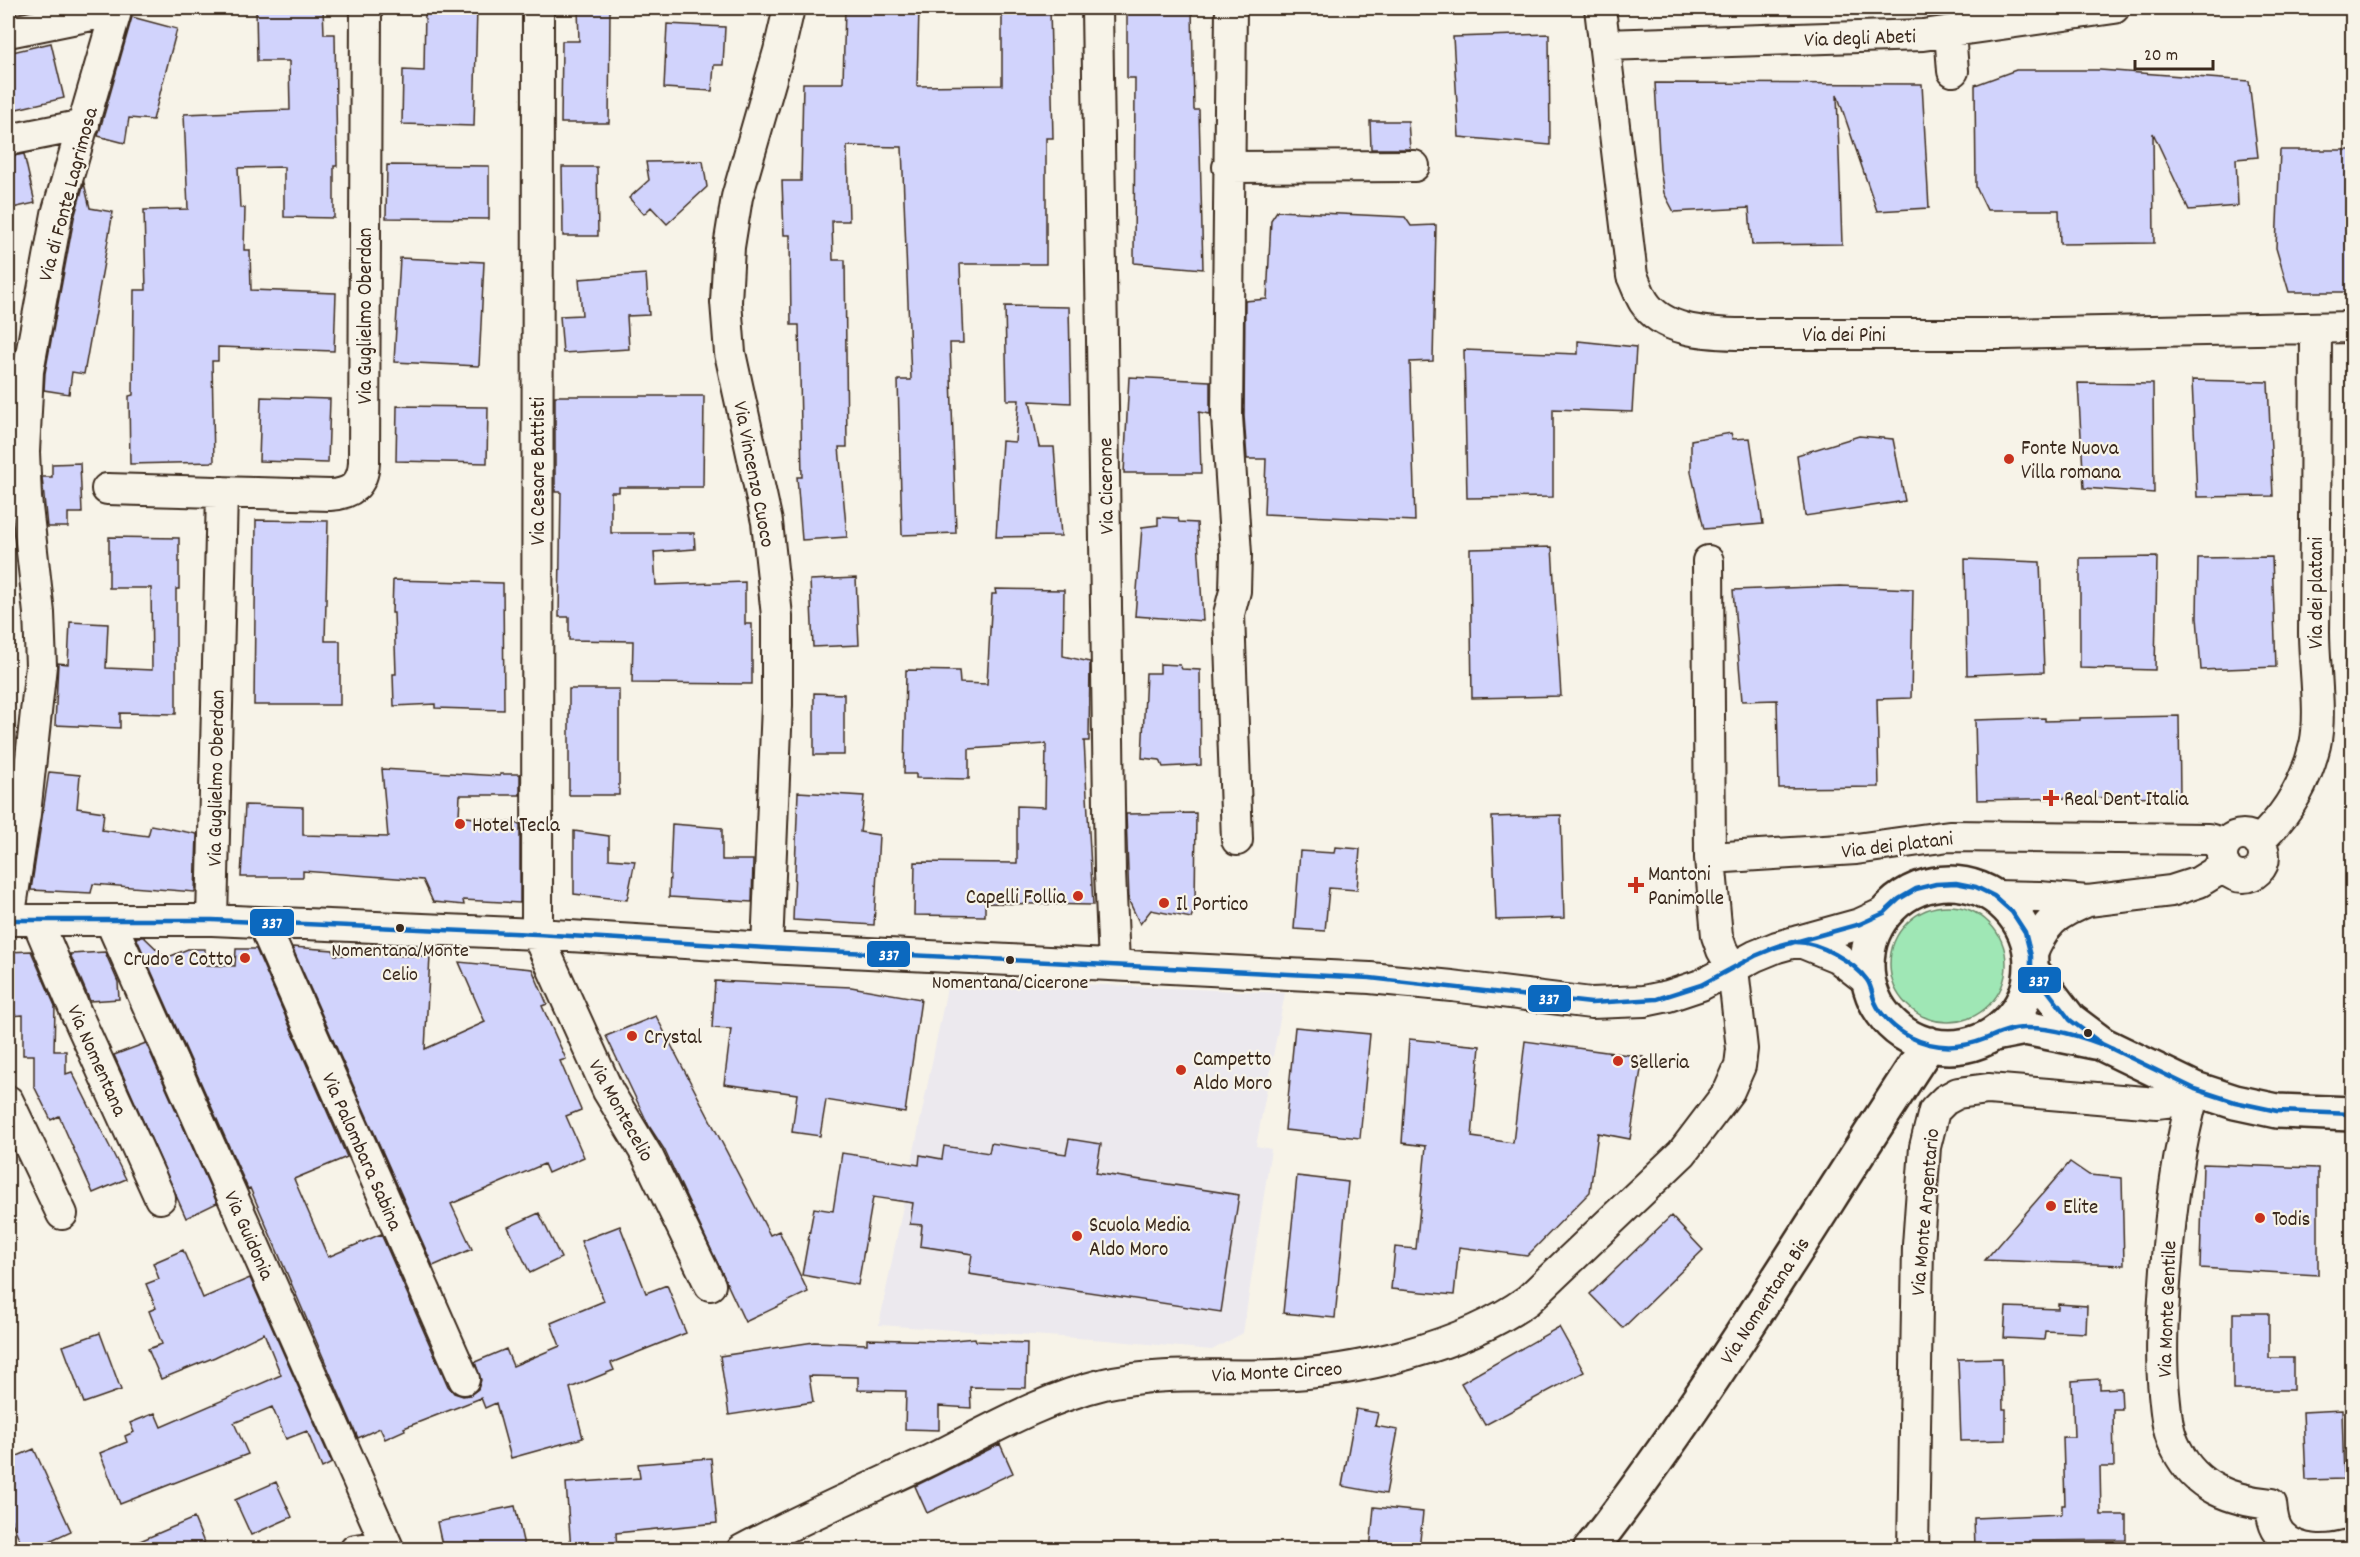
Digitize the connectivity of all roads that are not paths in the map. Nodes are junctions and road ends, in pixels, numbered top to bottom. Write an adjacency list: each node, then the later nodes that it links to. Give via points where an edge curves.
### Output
1 (366, 8): 21 (street, Via Guglielmo Oberdan, via 363,471 358,484 339,495)
2 (538, 8): 33 (street, Via Cesare Battisti)
3 (789, 8): 35 (street, Via Vincenzo Cuoco, via 737,197 726,302 730,353 767,522 777,616)
4 (1097, 8): 37 (street, Via Cicerone)
5 (1230, 8): 16 (street)
6 (1600, 8): 11 (street, Via dei Pini)
7 (2114, 8): 10 (street, Via degli Abeti)
8 (117, 9): 9 (street); 13 (street, Via di Fonte Lagrimosa)
9 (8, 32)
10 (1950, 32): 11 (street, Via degli Abeti); 12 (street)
11 (1604, 45): 18 (street, Via dei Pini, via 1632,276 1644,302 1675,325 1736,334)
12 (1953, 71)
13 (84, 125): 14 (street); 19 (street, Via di Fonte Lagrimosa)
14 (8, 140)
15 (1414, 166): 16 (street)
16 (1228, 167): 23 (street, via 1227,416 1236,554 1235,591 1229,614)
17 (2352, 327): 18 (street, Via dei Pini)
18 (2316, 328): 24 (street, Via dei platani, via 2316,738 2306,775 2287,809 2258,842 2264,853 2262,866 2241,877 2229,871)
19 (21, 329): 29 (street, Via di Fonte Lagrimosa, via 26,390 24,467 41,666)
20 (107, 489): 21 (street, Via Guglielmo Oberdan)
21 (222, 492): 31 (street, Via Guglielmo Oberdan)
22 (1708, 561): 25 (street)
23 (1237, 840)
24 (2226, 855): 25 (street, Via dei platani, via 2208,839 1949,836 1856,849); 27 (street, via 2207,878 2181,889)
25 (1710, 858): 38 (street, via 1717,936)
26 (1994, 896): 27 (street); 28 (main road, via 1976,887 1936,884 1916,889); 36 (main road, via 2012,912 2025,932)
27 (2088, 901): 36 (street, via 2050,921 2039,938)
28 (1884, 913): 34 (street, via 1860,924); 39 (main road, via 1872,934 1867,957)
29 (18, 920): 30 (street); 46 (street, Via Nomentana, via 77,1016)
30 (110, 920): 31 (street); 53 (street, Via Guidonia)
31 (212, 920): 32 (street)
32 (263, 923): 33 (street); 49 (street, Via Palombara Sabina)
33 (537, 934): 35 (street); 48 (street, Via Montecelio, via 604,1083 648,1157)
34 (1798, 941): 38 (street, via 1763,952); 39 (street, via 1838,957)
35 (767, 948): 37 (street)
36 (2031, 963): 40 (main road, via 2022,1002 2013,1017); 42 (main road, via 2070,1020)
37 (1114, 964): 38 (street, via 1390,980 1614,1003 1668,996)
38 (1732, 969): 54 (street, Via Monte Circeo, via 1742,1049 1738,1074 1729,1091 1677,1159 1540,1289 1503,1317 1434,1346 1341,1369 1275,1375 1170,1375 1085,1390 1041,1406)
39 (1868, 981): 41 (main road, via 1876,1003 1890,1022 1908,1036)
40 (1994, 1034): 41 (main road, via 1972,1044); 42 (main road, via 2025,1028)
41 (1929, 1044): 55 (main road, Via Nomentana Bis, via 1736,1344)
42 (2102, 1044): 43 (main road)
43 (2195, 1089): 45 (main road, via 2277,1111); 50 (street, Via Monte Gentile, via 2178,1156 2168,1249 2162,1348 2168,1427 2176,1450 2201,1480 2237,1500 2271,1504 2275,1525 2290,1543 2321,1549); 56 (street, Via Monte Argentario, via 2173,1101 2157,1103 1972,1090 1951,1096 1934,1111 1925,1147 1918,1245)
44 (8, 1101): 47 (street)
45 (2352, 1114)
46 (160, 1198)
47 (62, 1214)
48 (710, 1285)
49 (464, 1380)
50 (2352, 1545)
51 (355, 1550): 52 (street)
52 (385, 1550)
53 (390, 1550)
54 (742, 1550)
55 (1590, 1550)
56 (1913, 1550)

